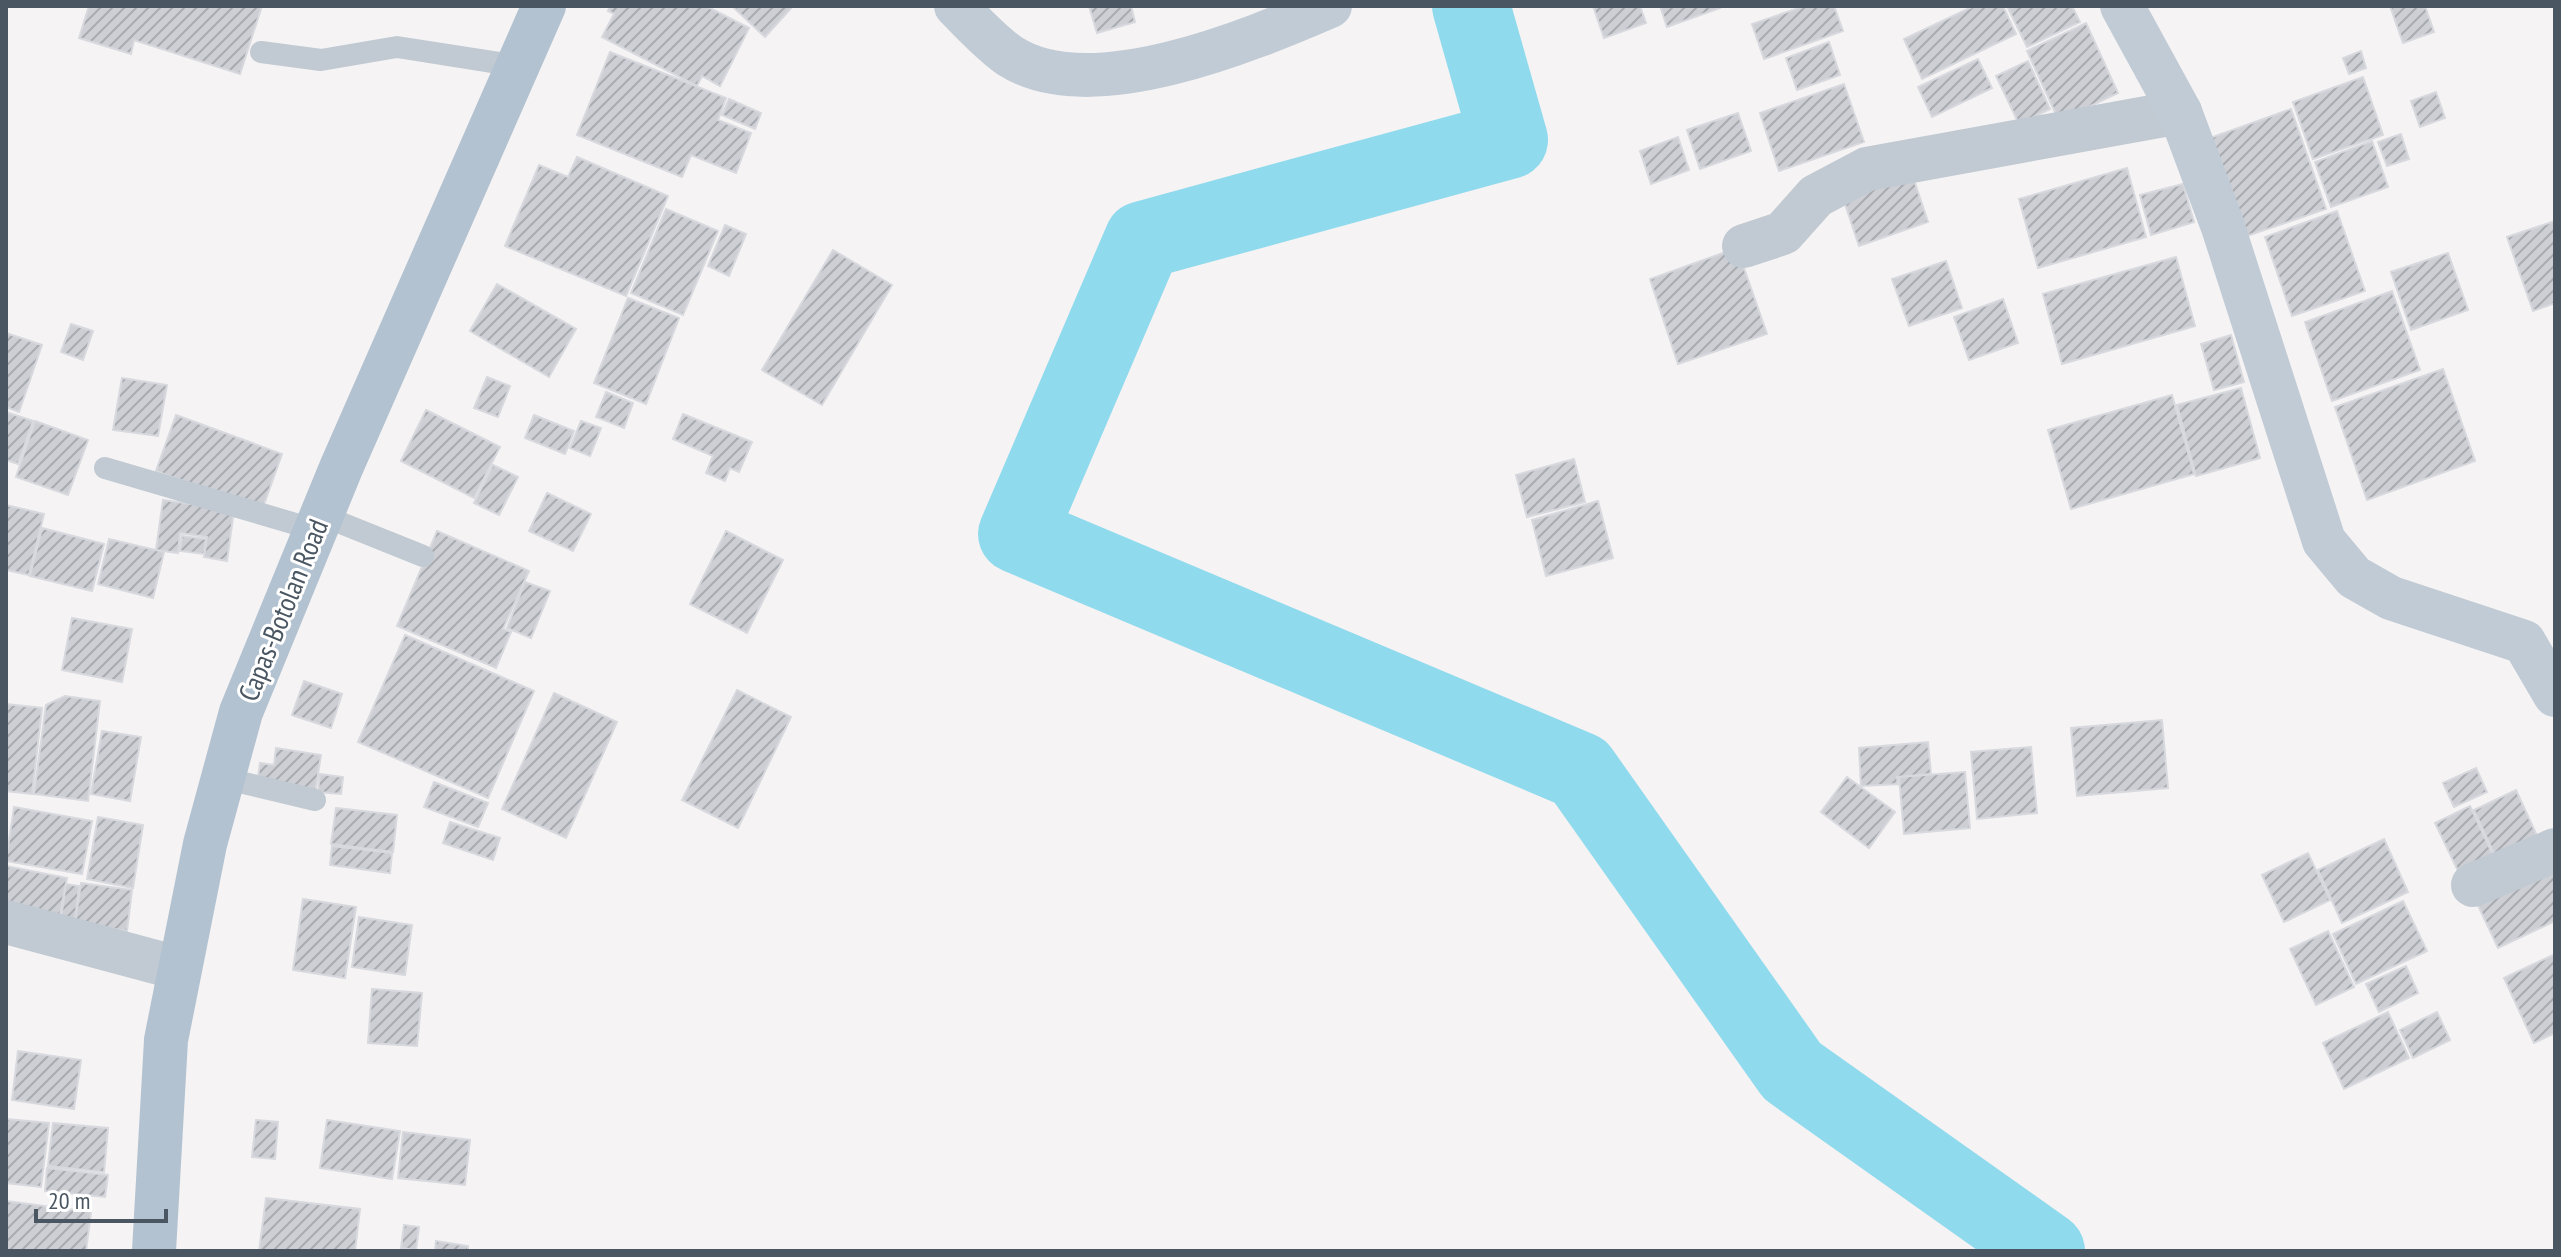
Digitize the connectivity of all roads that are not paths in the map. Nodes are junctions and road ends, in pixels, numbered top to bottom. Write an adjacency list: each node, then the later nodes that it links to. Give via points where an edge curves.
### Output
1 (544, 6): 6 (main road, Capas-Botolan Road)
2 (956, 6): 3 (street, via 1011,57 1056,72 1111,76 1254,37)
3 (1330, 6)
4 (2122, 6): 7 (street)
5 (261, 52): 6 (lane, via 343,59 397,47)
6 (518, 66): 10 (main road, Capas-Botolan Road)
7 (2180, 112): 8 (street, via 1867,169 1816,196 1783,233); 12 (street, via 2223,227 2324,541 2354,577 2391,598)
8 (1744, 246)
9 (105, 468): 10 (lane)
10 (318, 522): 11 (lane); 14 (main road, Capas-Botolan Road, via 241,712)
11 (423, 556)
12 (2540, 641): 13 (street)
13 (2555, 695)
14 (223, 778): 15 (lane); 19 (main road, Capas-Botolan Road)
15 (315, 800)
16 (2555, 850): 17 (street)
17 (2473, 885)
18 (6, 922): 19 (street)
19 (178, 968): 20 (main road, Capas-Botolan Road, via 166,1040)
20 (154, 1251)

